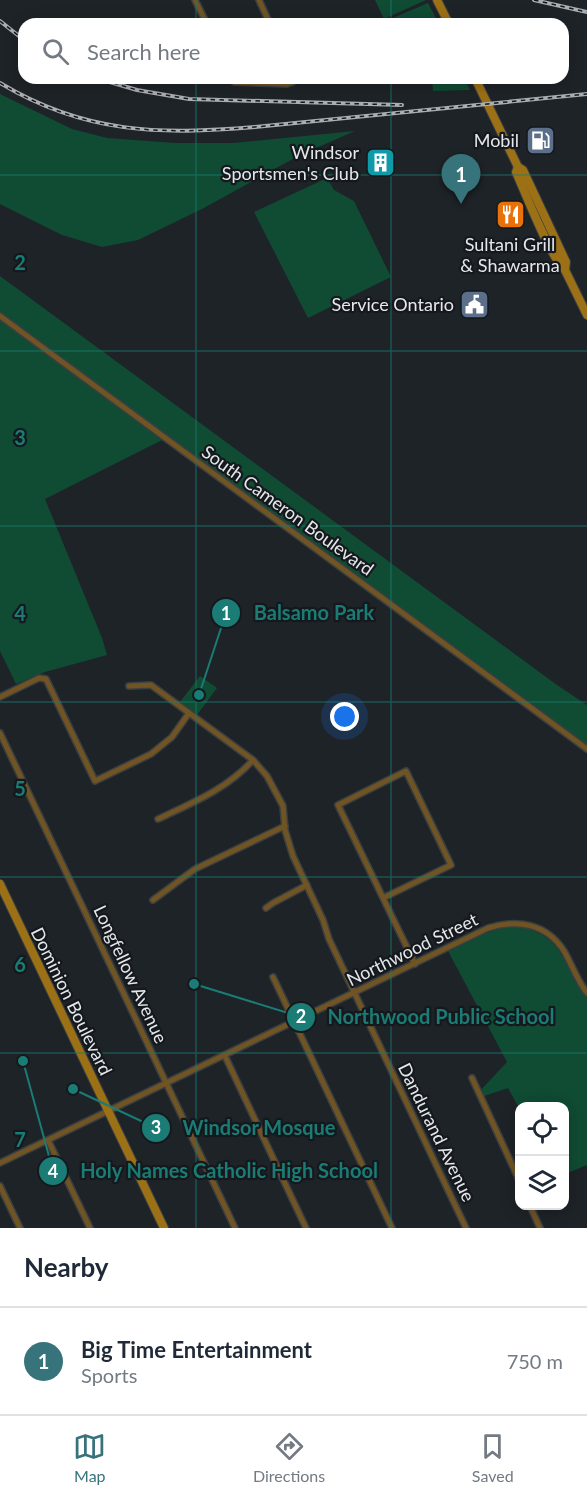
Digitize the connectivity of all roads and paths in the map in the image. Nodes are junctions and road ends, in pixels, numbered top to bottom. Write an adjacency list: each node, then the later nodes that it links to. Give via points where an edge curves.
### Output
1 (195, 0): 4 (street)
2 (259, 0): 5 (street)
3 (437, 0): 6 (street)
4 (204, 18)
5 (267, 18)
6 (446, 18)
7 (478, 84): 8 (street, via 560,266)
8 (587, 315)
9 (0, 316): 14 (street, South Cameron Boulevard)
10 (129, 686): 12 (street, Dandurand Avenue, via 152,685)
11 (0, 697): 12 (street, via 39,678 46,679 95,781 151,754 172,737)
12 (189, 713): 15 (street, Dandurand Avenue)
13 (0, 733): 30 (street, Longfellow Avenue)
14 (587, 749)
15 (253, 760): 16 (street, via 206,797); 17 (street, Dandurand Avenue, via 277,792)
16 (158, 819)
17 (285, 826): 19 (street, Dandurand Avenue); 21 (street, via 195,869)
18 (0, 885): 31 (street, Dominion Boulevard)
19 (307, 885): 22 (street); 26 (street, Dandurand Avenue)
20 (383, 898): 20 (street, via 452,865 406,771 338,805); 23 (street)
21 (153, 900)
22 (266, 908)
23 (415, 964): 25 (street, Northwood Street, via 488,928 516,922 542,930 555,939); 26 (street, Northwood Street)
24 (273, 977): 27 (street)
25 (587, 993)
26 (354, 994): 27 (street, Northwood Street); 43 (street, Dandurand Avenue)
27 (295, 1022): 28 (street, Northwood Street); 42 (street)
28 (225, 1056): 30 (street, Northwood Street); 41 (street)
29 (472, 1078): 34 (street)
30 (167, 1084): 31 (street, Northwood Street); 40 (street, Longfellow Avenue)
31 (108, 1112): 32 (street, Northwood Street); 39 (street, Dominion Boulevard)
32 (48, 1140): 33 (street, Northwood Street); 38 (street)
33 (0, 1163)
34 (515, 1173)
35 (0, 1186): 37 (street)
36 (532, 1210): 44 (street)
37 (20, 1228)
38 (90, 1228)
39 (164, 1228)
40 (235, 1228)
41 (306, 1228)
42 (392, 1228)
43 (466, 1228)
44 (540, 1228)

